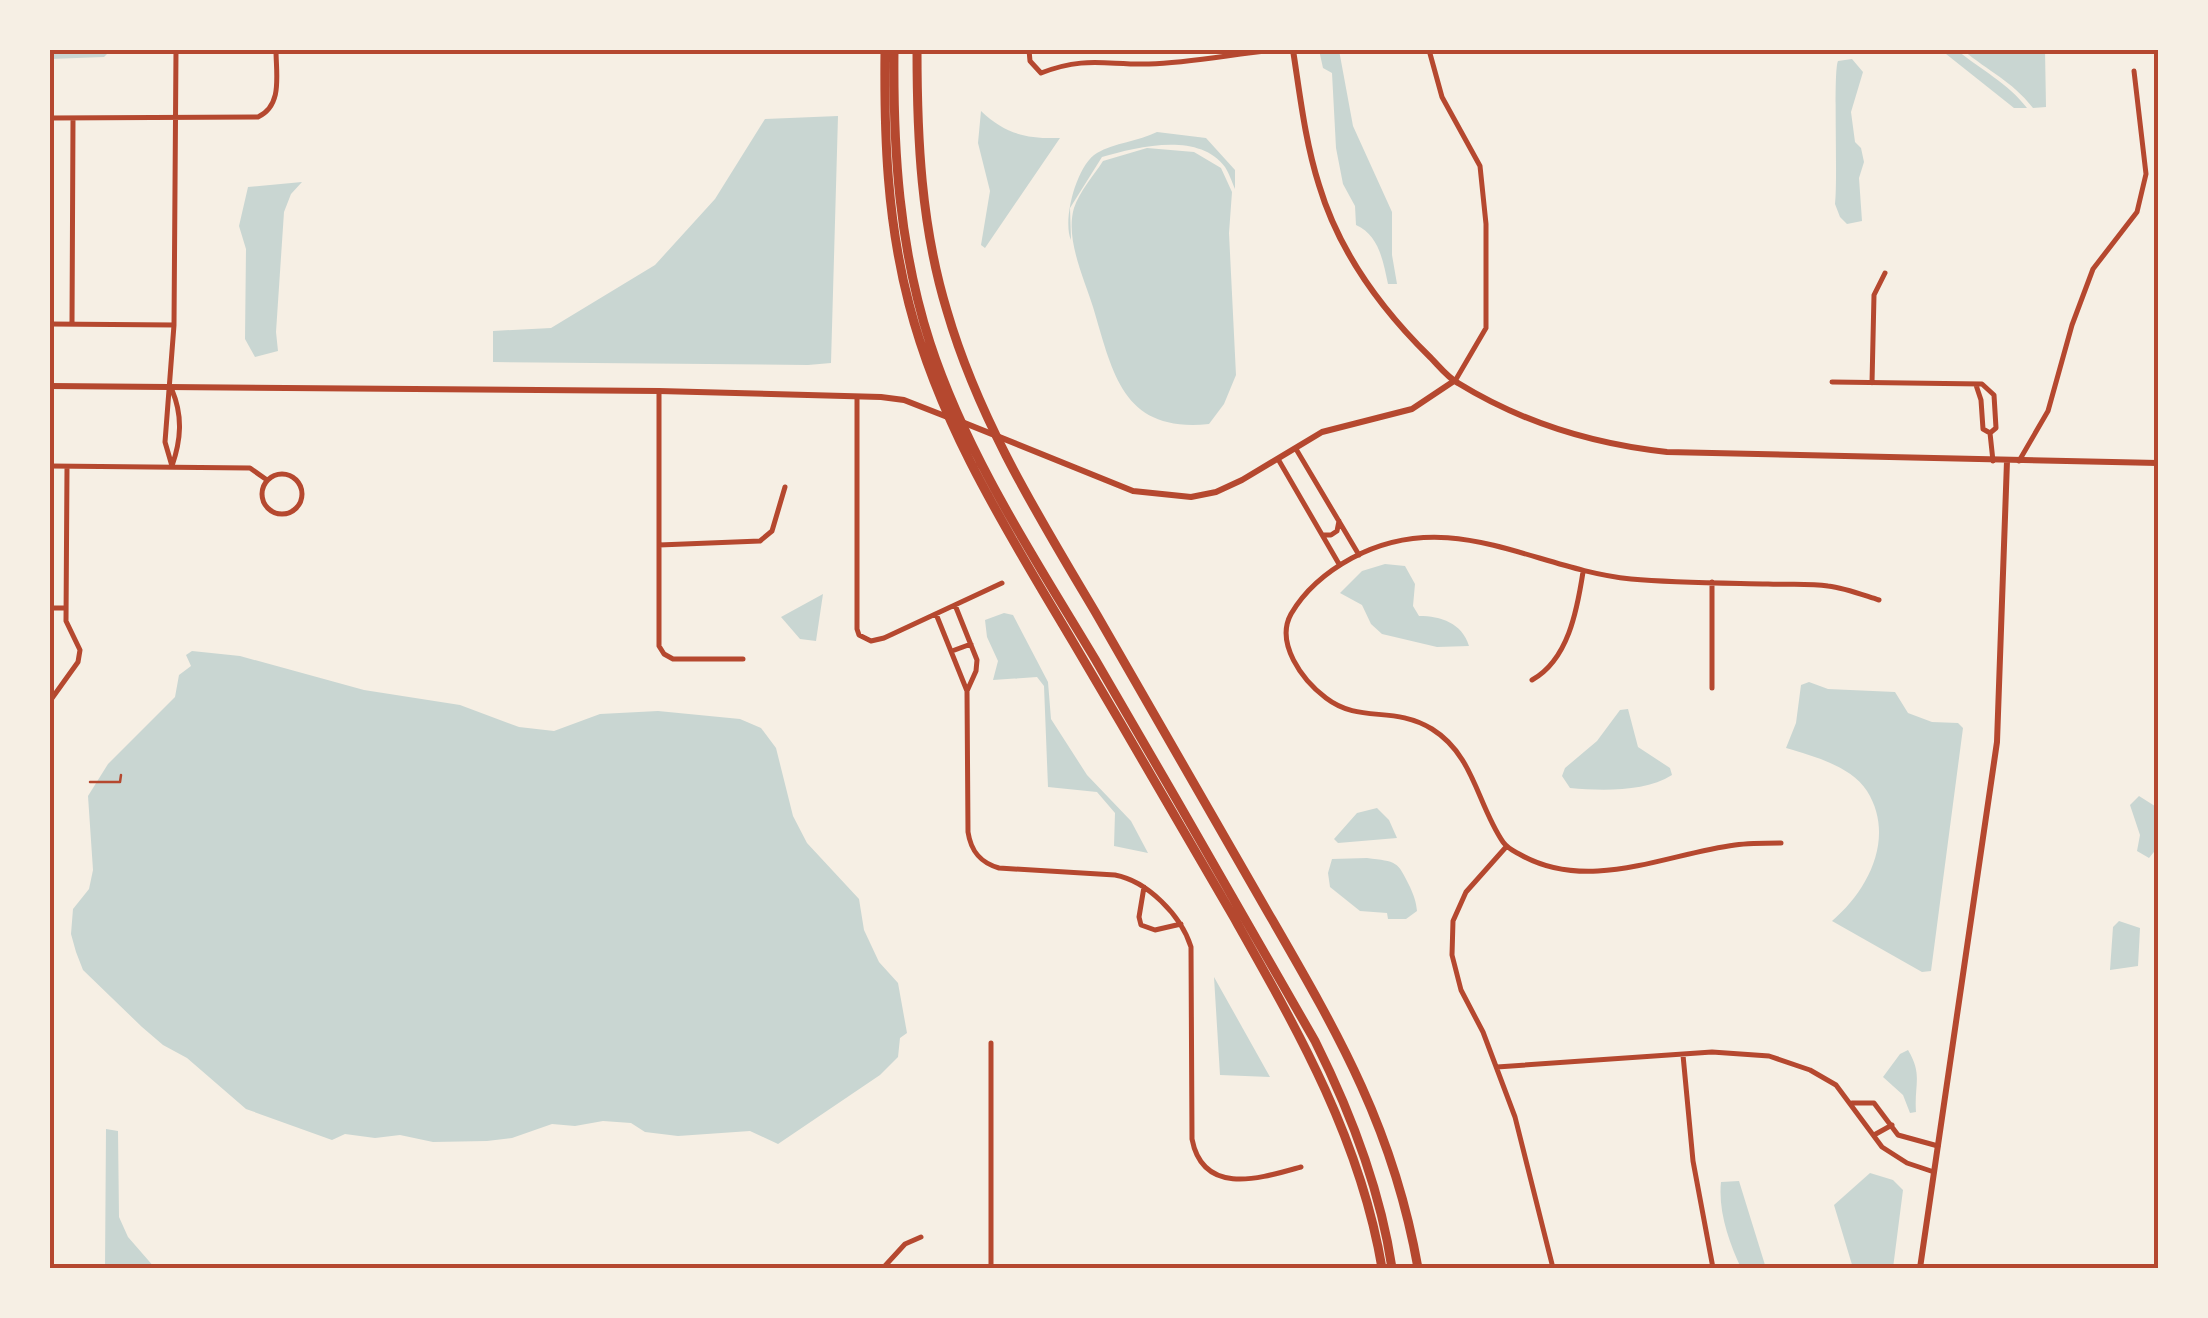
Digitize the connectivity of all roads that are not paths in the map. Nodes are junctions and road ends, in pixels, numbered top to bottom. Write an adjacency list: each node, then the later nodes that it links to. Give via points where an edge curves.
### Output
1 (176, 50): 14 (street)
2 (276, 50): 14 (street, via 276,101 269,112 258,118)
3 (885, 50): 77 (highway, via 892,219 928,366 973,470 1308,1051 1359,1170)
4 (894, 50): 78 (highway, via 901,217 940,372 988,477 1315,1041 1369,1168)
5 (918, 50): 79 (highway, via 919,160 931,248 972,384 1026,494 1348,1054 1395,1167)
6 (1029, 50): 10 (street, via 1041,73 1096,60 1149,64)
7 (1274, 50): 10 (street)
8 (1293, 50): 19 (street, via 1308,146 1334,227 1386,310)
9 (1428, 50): 19 (street, via 1442,97 1480,166 1486,224 1486,328)
10 (1218, 53)
11 (2134, 71): 34 (street, via 2146,174 2140,202 2093,269 2048,410)
12 (50, 118): 13 (street)
13 (73, 118): 14 (street); 17 (street)
14 (176, 118): 18 (street)
15 (1885, 273): 21 (street, via 1874,296)
16 (50, 324): 17 (street)
17 (72, 324): 18 (street)
18 (174, 325): 24 (street)
19 (1454, 382): 30 (street, via 1412,409 1322,432); 32 (street, via 1530,420 1614,446)
20 (1832, 382): 21 (street)
21 (1872, 382): 22 (street)
22 (1976, 385): 27 (street); 28 (street, via 1994,395)
23 (50, 386): 24 (street)
24 (171, 388): 25 (street); 38 (street, via 165,442); 38 (street, via 180,443)
25 (659, 391): 26 (street); 43 (street)
26 (857, 397): 31 (street, via 904,400 1133,491 1168,497 1216,492); 53 (street, via 857,629 865,640 876,640)
27 (1981, 418): 28 (street); 29 (street)
28 (1995, 418): 29 (street)
29 (1990, 434): 32 (street)
30 (1296, 449): 31 (street); 41 (street)
31 (1278, 459): 42 (street)
32 (1993, 461): 33 (street)
33 (2007, 461): 34 (street); 71 (street, via 1997,742)
34 (2019, 461): 35 (street)
35 (2158, 463)
36 (50, 466): 37 (street)
37 (68, 466): 38 (street); 52 (street)
38 (172, 466): 39 (street, via 250,468)
39 (267, 480): 39 (street, via 262,492 270,511 296,510 302,498 297,480 285,474)
40 (785, 488): 43 (street, via 772,531 760,541)
41 (1339, 520): 42 (street, via 1337,531); 44 (street)
42 (1323, 534): 45 (street)
43 (659, 544): 56 (street, via 664,654)
44 (1359, 555): 45 (street); 46 (street, via 1414,538 1462,537)
45 (1339, 565): 62 (street, via 1303,594 1288,619 1287,646 1299,670 1350,713 1404,716 1458,749)
46 (1584, 572): 47 (street); 57 (street, via 1551,670)
47 (1712, 582): 49 (street, via 1829,586); 58 (street)
48 (1002, 583): 50 (street)
49 (1880, 600)
50 (955, 605): 53 (street); 54 (street)
51 (50, 608): 52 (street)
52 (66, 608): 60 (street, via 80,655)
53 (936, 614): 55 (street)
54 (971, 644): 55 (street); 59 (street, via 978,666)
55 (952, 650): 59 (street)
56 (742, 659)
57 (1532, 680)
58 (1712, 688)
59 (967, 691): 63 (street, via 968,832 979,858 999,868 1122,876)
60 (50, 701)
61 (1781, 843): 62 (street, via 1585,871 1536,864)
62 (1506, 847): 67 (street, via 1466,892 1454,921 1452,955)
63 (1144, 887): 64 (street); 64 (street, via 1140,925 1155,930)
64 (1180, 924): 72 (street, via 1192,955 1197,1155 1210,1172 1231,1179)
65 (991, 1043): 76 (street)
66 (1683, 1054): 67 (street); 68 (street, via 1770,1056 1810,1070); 81 (street, via 1693,1162)
67 (1497, 1067): 80 (street)
68 (1852, 1104): 69 (street, via 1874,1103); 70 (street)
69 (1892, 1126): 70 (street); 71 (street)
70 (1874, 1135): 73 (street, via 1907,1163)
71 (1938, 1146): 73 (street)
72 (1301, 1166)
73 (1934, 1172): 82 (street)
74 (920, 1238): 75 (street)
75 (884, 1268)
76 (991, 1268)
77 (1382, 1268)
78 (1392, 1268)
79 (1418, 1268)
80 (1553, 1268)
81 (1714, 1268)
82 (1920, 1268)

